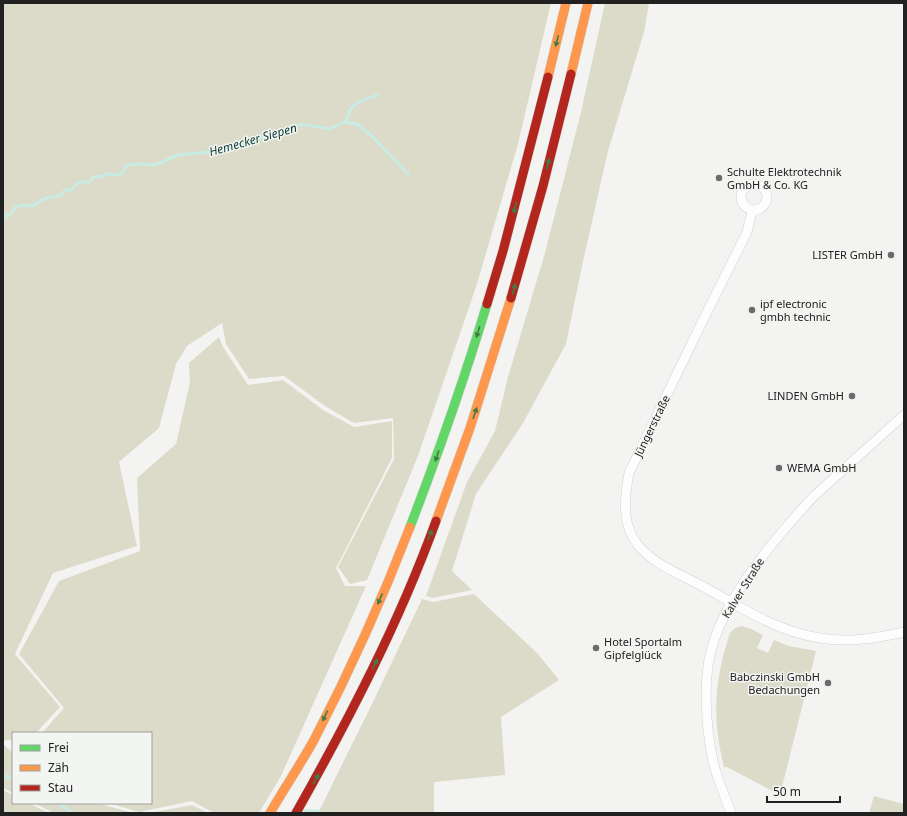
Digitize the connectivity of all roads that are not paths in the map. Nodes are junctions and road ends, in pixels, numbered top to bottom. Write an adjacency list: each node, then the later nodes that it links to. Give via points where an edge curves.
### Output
1 (566, 3): 7 (highway, one-way to 7, via 503,251 470,361 437,457 396,563 355,656 313,740)
2 (588, 3): 8 (highway, one-way to 2, via 361,694 416,572 449,488 493,360 533,223)
3 (752, 210): 5 (street, Jüngerstraße, via 747,232 629,473 625,495 628,524 639,546 659,563)
4 (904, 415): 5 (street, Kalver Straße, via 804,507 760,560)
5 (732, 602): 6 (street, Jüngerstraße, via 775,625 818,638 873,638); 9 (street, Kalver Straße, via 713,644 708,664 707,700 713,762)
6 (904, 632)
7 (270, 813)
8 (296, 813)
9 (731, 813)

